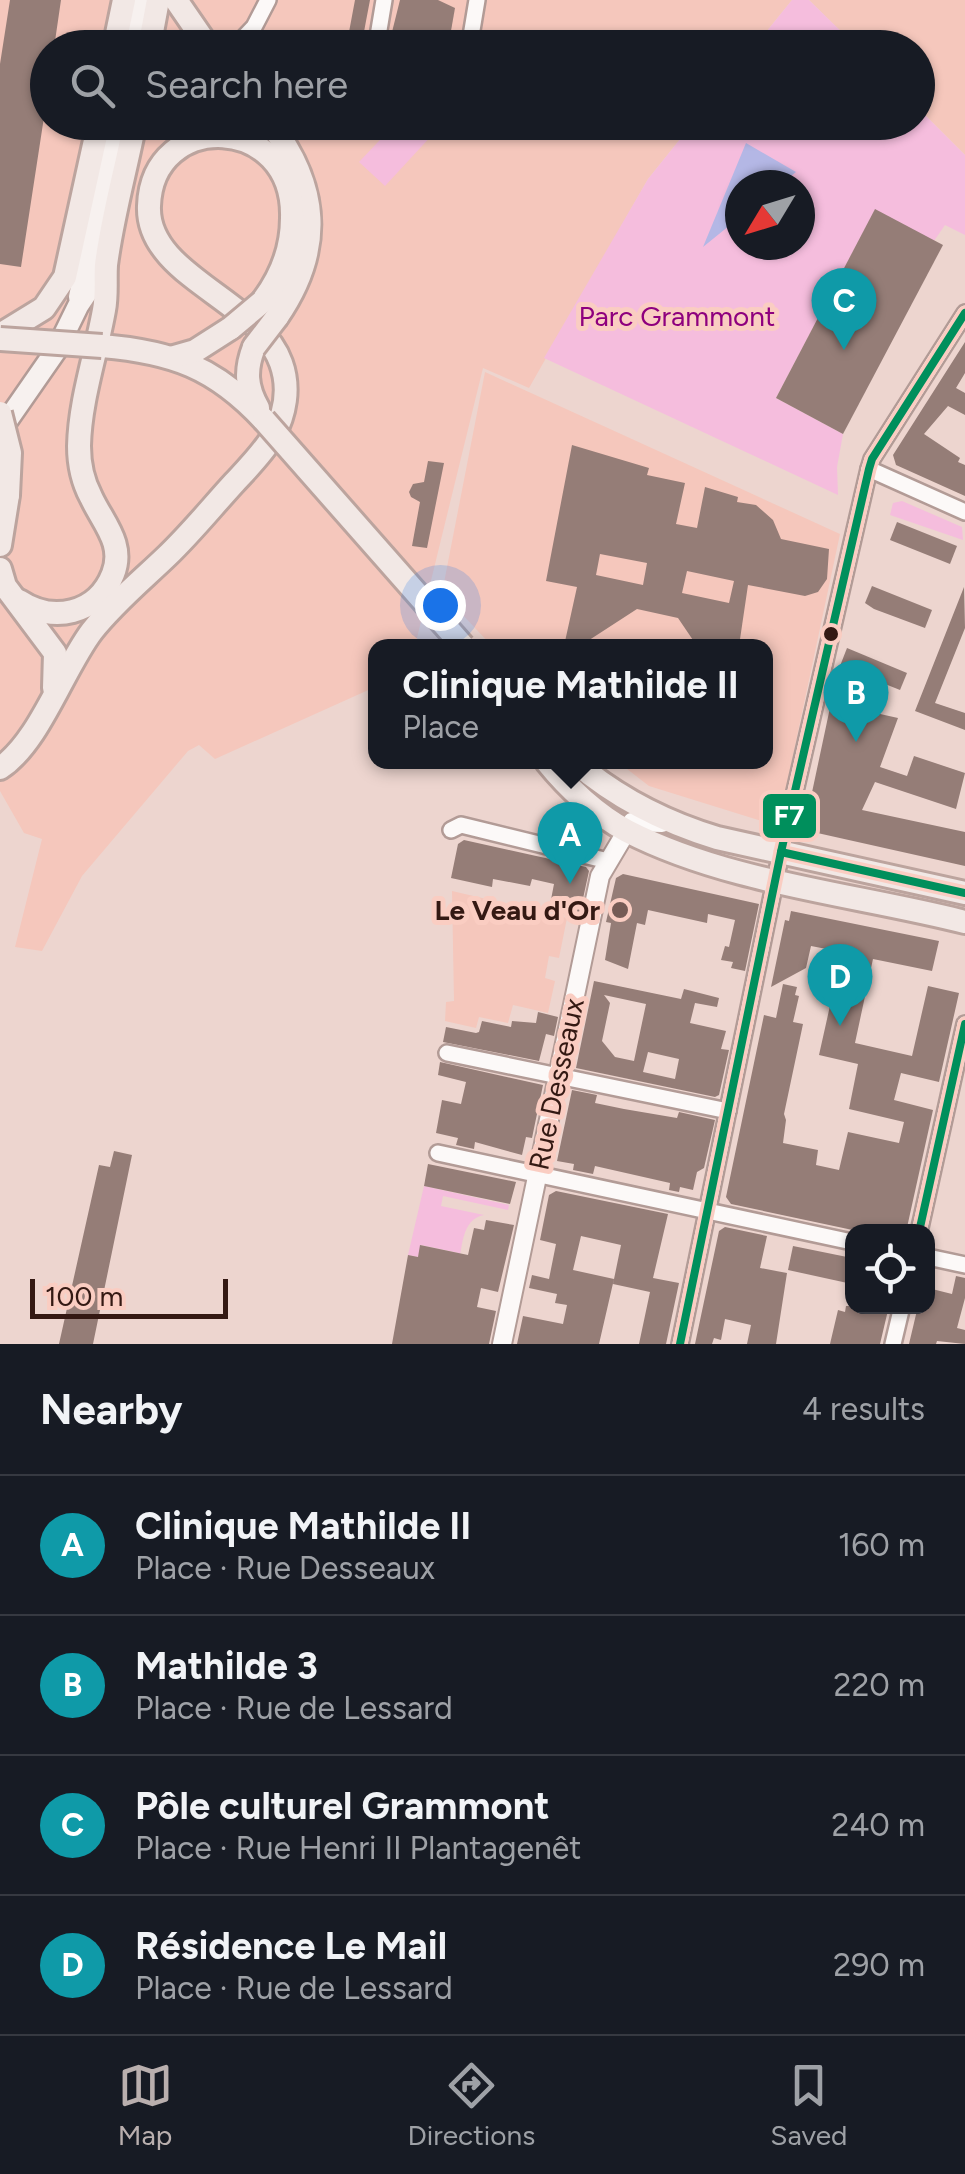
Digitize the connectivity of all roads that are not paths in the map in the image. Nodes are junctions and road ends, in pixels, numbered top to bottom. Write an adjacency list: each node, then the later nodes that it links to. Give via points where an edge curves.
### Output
1 (124, 0): 8 (main road)
2 (140, 0): 9 (main road)
3 (158, 0): 10 (main road)
4 (176, 0): 11 (main road)
5 (268, 0): 12 (street)
6 (384, 0): 13 (street)
7 (477, 0): 14 (street)
8 (118, 30)
9 (134, 30)
10 (152, 30)
11 (197, 30)
12 (251, 30)
13 (379, 30)
14 (472, 30)
15 (95, 140): 25 (main road, via 57,293)
16 (111, 140): 22 (main road)
17 (131, 140): 21 (main road)
18 (198, 140): 40 (main road, via 163,163 151,187 152,228 175,262 273,346 285,378 284,409 256,459 92,631)
19 (244, 140): 23 (main road, via 280,168 292,200 291,242)
20 (281, 140): 23 (main road, via 304,180 311,223 300,276)
21 (106, 264): 22 (main road); 37 (main road, via 80,456 90,496 114,539 115,569 104,591 84,608 51,614)
22 (78, 306): 32 (main road)
23 (270, 310): 29 (main road, bridge); 31 (main road, bridge, via 248,361)
24 (965, 313): 33 (street)
25 (0, 337): 27 (main road, bridge)
26 (0, 352): 27 (main road)
27 (99, 352): 28 (main road)
28 (126, 354): 29 (main road); 31 (main road, via 198,382)
29 (174, 357): 31 (main road, via 208,372)
30 (0, 413): 35 (main road, bridge, via 10,453)
31 (257, 416): 38 (main road); 39 (main road, bridge)
32 (0, 431)
33 (869, 468): 34 (street); 47 (street)
34 (965, 512)
35 (0, 545)
36 (0, 570): 37 (main road)
37 (19, 601): 40 (main road, via 55,653)
38 (441, 639)
39 (458, 639)
40 (54, 694): 41 (main road, via 19,753)
41 (0, 768)
42 (553, 769): 45 (main road)
43 (584, 769): 44 (main road)
44 (678, 826): 45 (street, via 640,820); 47 (main road)
45 (624, 829): 48 (street, Rue Desseaux); 49 (main road)
46 (451, 830): 48 (street, via 474,827)
47 (781, 852): 49 (street); 50 (main road)
48 (608, 860): 54 (street, Rue Desseaux)
49 (776, 880): 51 (main road); 55 (street)
50 (965, 893)
51 (965, 922)
52 (965, 1024): 59 (street)
53 (447, 1053): 54 (street)
54 (558, 1076): 55 (street); 57 (street, Rue Desseaux)
55 (728, 1111): 58 (street)
56 (438, 1153): 57 (street)
57 (537, 1174): 58 (street); 64 (street, Rue Desseaux)
58 (707, 1211): 60 (street); 65 (street)
59 (920, 1224)
60 (845, 1241)
61 (935, 1259): 62 (street)
62 (965, 1265)
63 (900, 1314): 66 (street)
64 (502, 1344)
65 (680, 1344)
66 (894, 1344)

